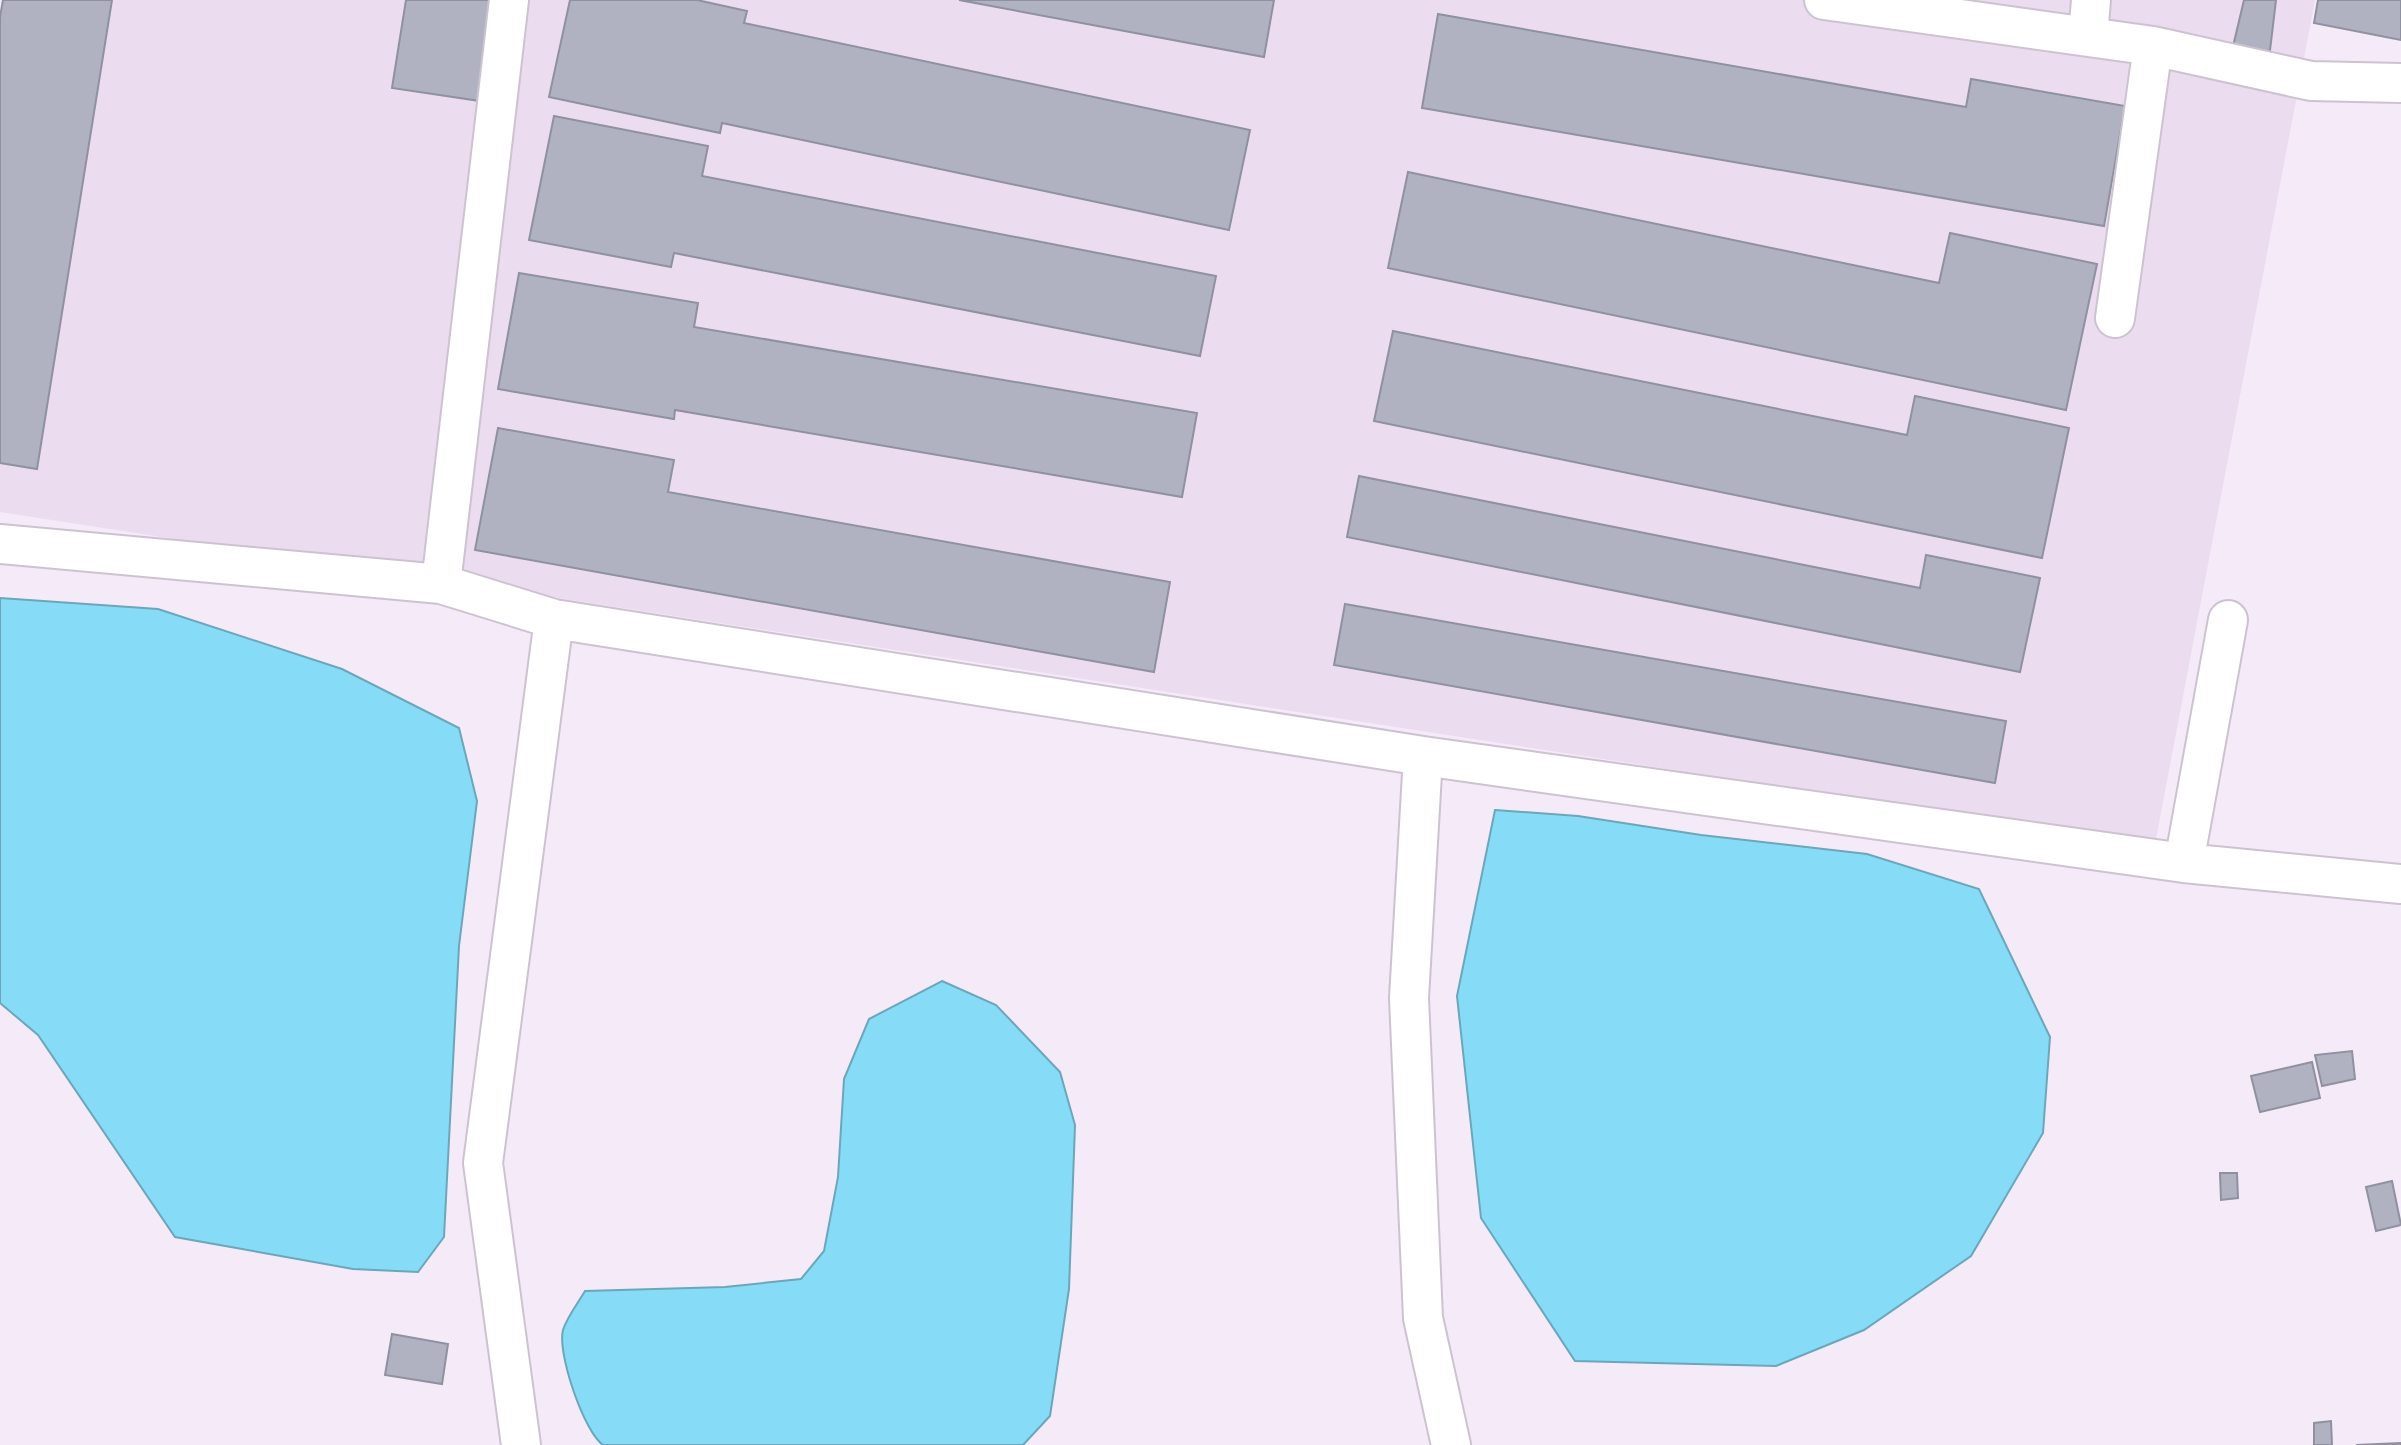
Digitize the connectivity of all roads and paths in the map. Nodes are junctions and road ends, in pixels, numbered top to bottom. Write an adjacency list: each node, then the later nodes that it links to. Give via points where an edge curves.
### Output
1 (509, 0): 8 (street)
2 (1824, 0): 3 (street)
3 (2089, 18): 4 (street)
4 (2152, 46): 5 (street, via 2311,81); 6 (street)
5 (2401, 83)
6 (2115, 318)
7 (0, 544): 8 (street)
8 (441, 584): 9 (street)
9 (554, 619): 11 (street); 14 (street, via 483,1163)
10 (2228, 620): 12 (street)
11 (1423, 756): 12 (street); 15 (street, via 1410,1012 1423,1318)
12 (2184, 863): 13 (street)
13 (2401, 884)
14 (521, 1445)
15 (1451, 1445)

